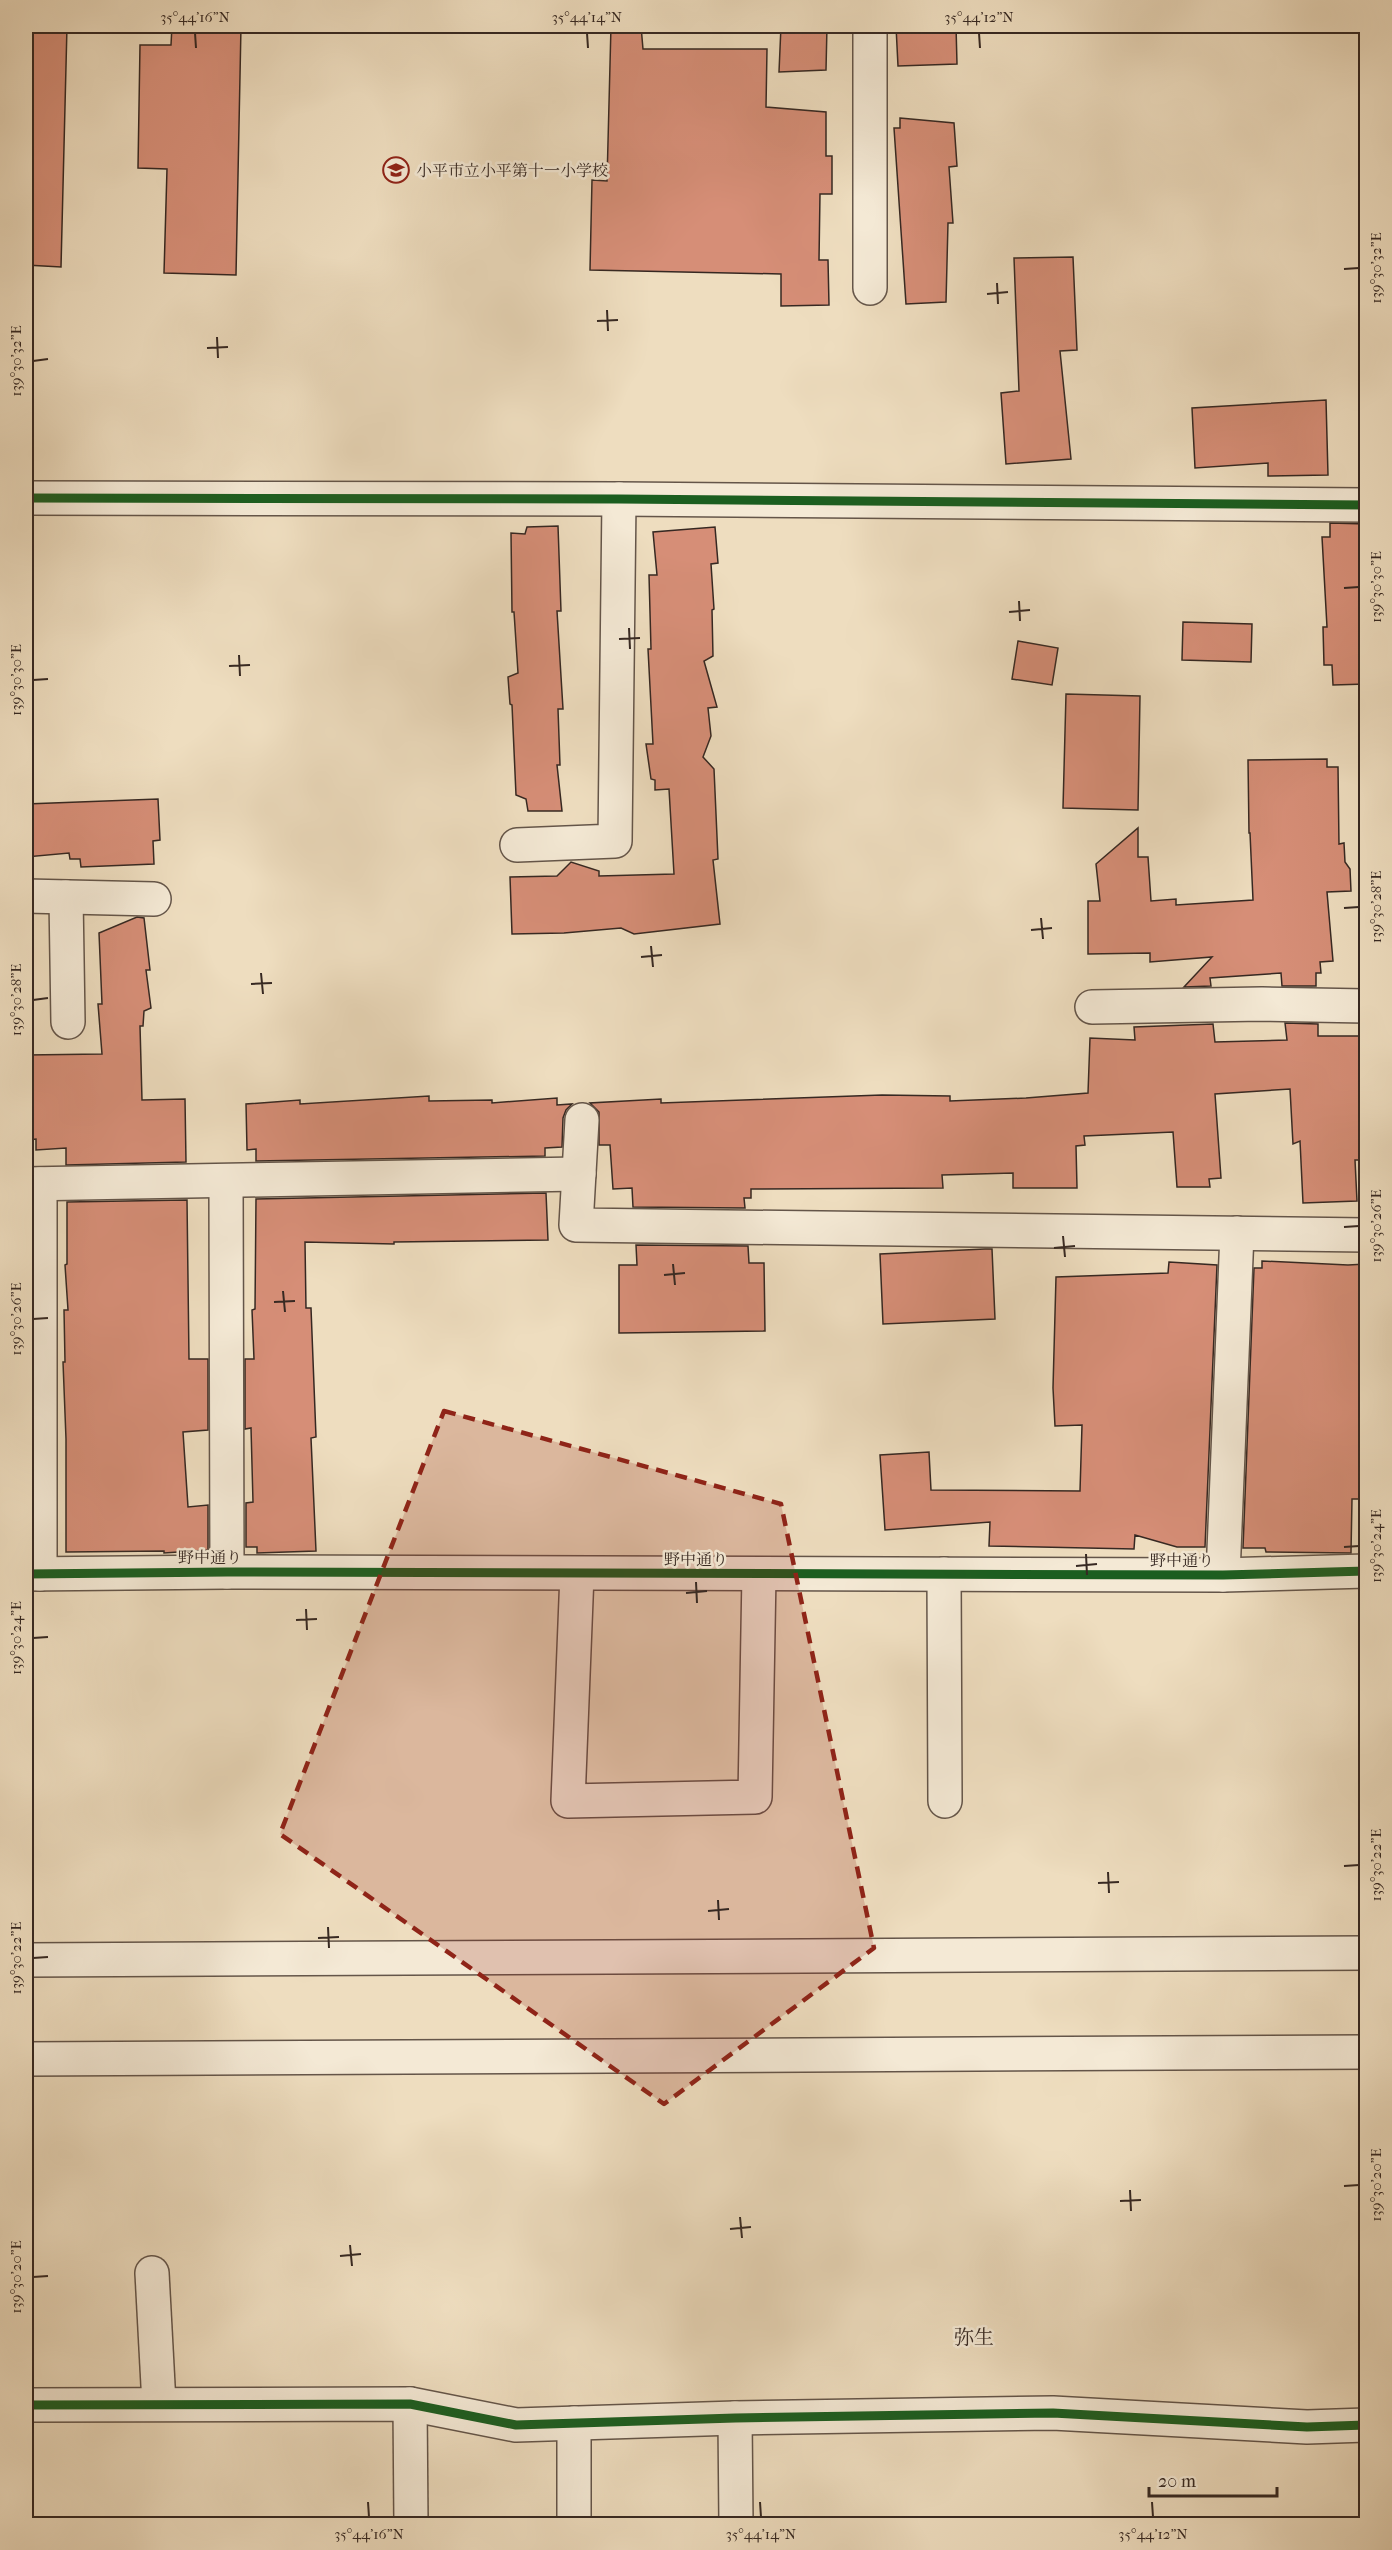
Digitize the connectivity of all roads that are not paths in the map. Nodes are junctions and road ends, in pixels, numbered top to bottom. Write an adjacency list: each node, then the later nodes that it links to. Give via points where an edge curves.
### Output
1 (870, 26): 2 (street)
2 (870, 288)
3 (26, 498): 4 (street)
4 (619, 499): 5 (street); 6 (street, via 615,841)
5 (1366, 505)
6 (517, 845)
7 (26, 896): 8 (street)
8 (66, 897): 9 (street); 12 (street)
9 (154, 899)
10 (1366, 1006): 11 (street)
11 (1092, 1007)
12 (68, 1022)
13 (582, 1120): 14 (street)
14 (579, 1174): 15 (street); 17 (street, via 576,1225)
15 (226, 1181): 16 (street); 20 (street)
16 (33, 1184): 21 (street)
17 (1237, 1233): 18 (street); 25 (street)
18 (1366, 1235)
19 (1366, 1571): 25 (street, 野中通り)
20 (227, 1572): 21 (street, 野中通り); 22 (street, 野中通り)
21 (33, 1574)
22 (578, 1574): 23 (street, 野中通り); 23 (street, via 568,1801 754,1797)
23 (759, 1574): 24 (street, 野中通り)
24 (944, 1574): 25 (street, 野中通り); 26 (street)
25 (1223, 1575)
26 (945, 1801)
27 (1366, 1953): 28 (street)
28 (26, 1960)
29 (1366, 2052): 30 (street)
30 (26, 2059)
31 (152, 2273): 33 (street)
32 (26, 2404): 33 (street)
33 (159, 2404): 34 (street)
34 (410, 2404): 36 (street, via 516,2425); 38 (street)
35 (735, 2418): 36 (street); 37 (street, via 1053,2413 1307,2427); 40 (street)
36 (574, 2423): 39 (street)
37 (1366, 2425)
38 (411, 2524)
39 (574, 2524)
40 (736, 2524)

